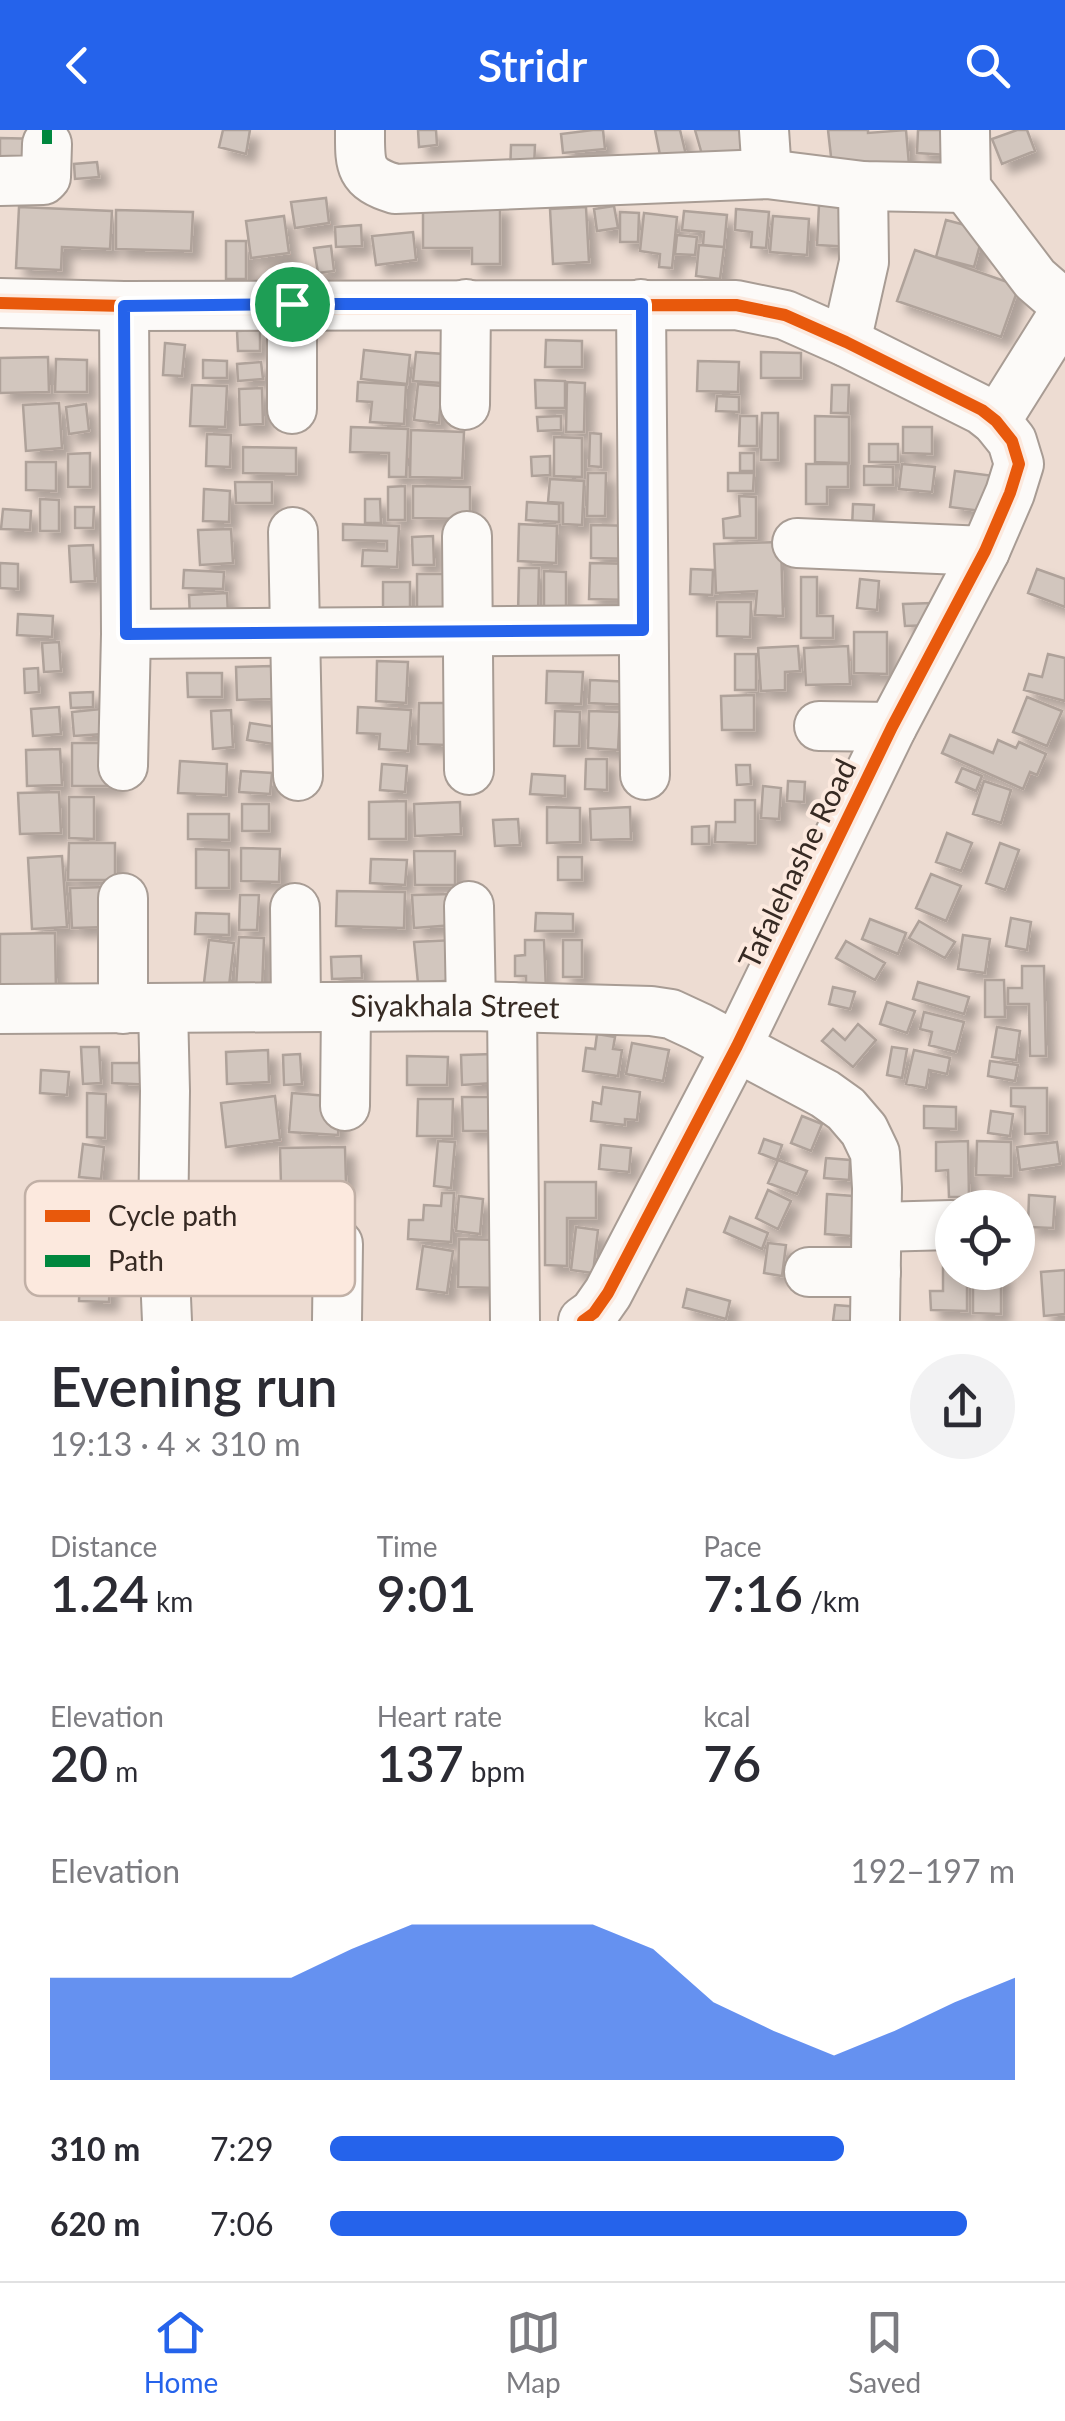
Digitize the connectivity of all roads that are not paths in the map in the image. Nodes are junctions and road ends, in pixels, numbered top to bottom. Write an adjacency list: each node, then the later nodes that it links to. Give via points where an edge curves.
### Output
1 (360, 130): 4 (street, via 360,164 380,185 396,189)
2 (965, 130): 7 (street)
3 (47, 144): 5 (street, via 43,180)
4 (766, 152): 6 (street)
5 (0, 180)
6 (863, 186): 7 (street); 14 (street, via 864,262)
7 (966, 188): 13 (street)
8 (0, 304): 12 (street)
9 (292, 304): 10 (street); 12 (street); 16 (street)
10 (466, 304): 11 (street); 15 (street)
11 (642, 304): 14 (street, via 736,305 785,315); 22 (street)
12 (124, 306): 25 (street)
13 (1065, 308): 17 (street)
14 (846, 342): 17 (street)
15 (464, 405)
16 (292, 409)
17 (996, 421): 21 (street, Tafalehashe Road, via 1012,441 1018,464)
18 (293, 532): 23 (street)
19 (467, 536): 24 (street)
20 (796, 544): 21 (street)
21 (985, 551): 27 (street, Tafalehashe Road)
22 (643, 630): 24 (street); 31 (street)
23 (296, 633): 24 (street); 25 (street); 30 (street)
24 (469, 633): 29 (street)
25 (126, 634): 28 (street)
26 (819, 726): 27 (street, Tafalehashe Road)
27 (892, 727): 40 (street, Tafalehashe Road)
28 (123, 766)
29 (469, 770)
30 (298, 776)
31 (645, 776)
32 (122, 898): 39 (street)
33 (468, 906): 35 (street)
34 (295, 908): 36 (street)
35 (492, 1006): 37 (street, Siyakhala Street); 40 (street, Siyakhala Street, via 671,1014); 50 (street, via 514,1114)
36 (296, 1007): 37 (street, Siyakhala Street); 39 (street, Siyakhala Street)
37 (346, 1007): 41 (street)
38 (0, 1008): 39 (street, Siyakhala Street)
39 (143, 1008): 42 (street, via 165,1091)
40 (737, 1046): 44 (street, Siyakhala Street, via 825,1094 864,1130 876,1153); 51 (street, Tafalehashe Road, via 608,1293)
41 (345, 1106)
42 (163, 1181)
43 (935, 1231): 44 (street)
44 (876, 1250): 45 (street); 52 (street, Siyakhala Street)
45 (809, 1272)
46 (166, 1296): 48 (street)
47 (337, 1296): 49 (street)
48 (167, 1321)
49 (337, 1321)
50 (514, 1321)
51 (583, 1321)
52 (875, 1321)

